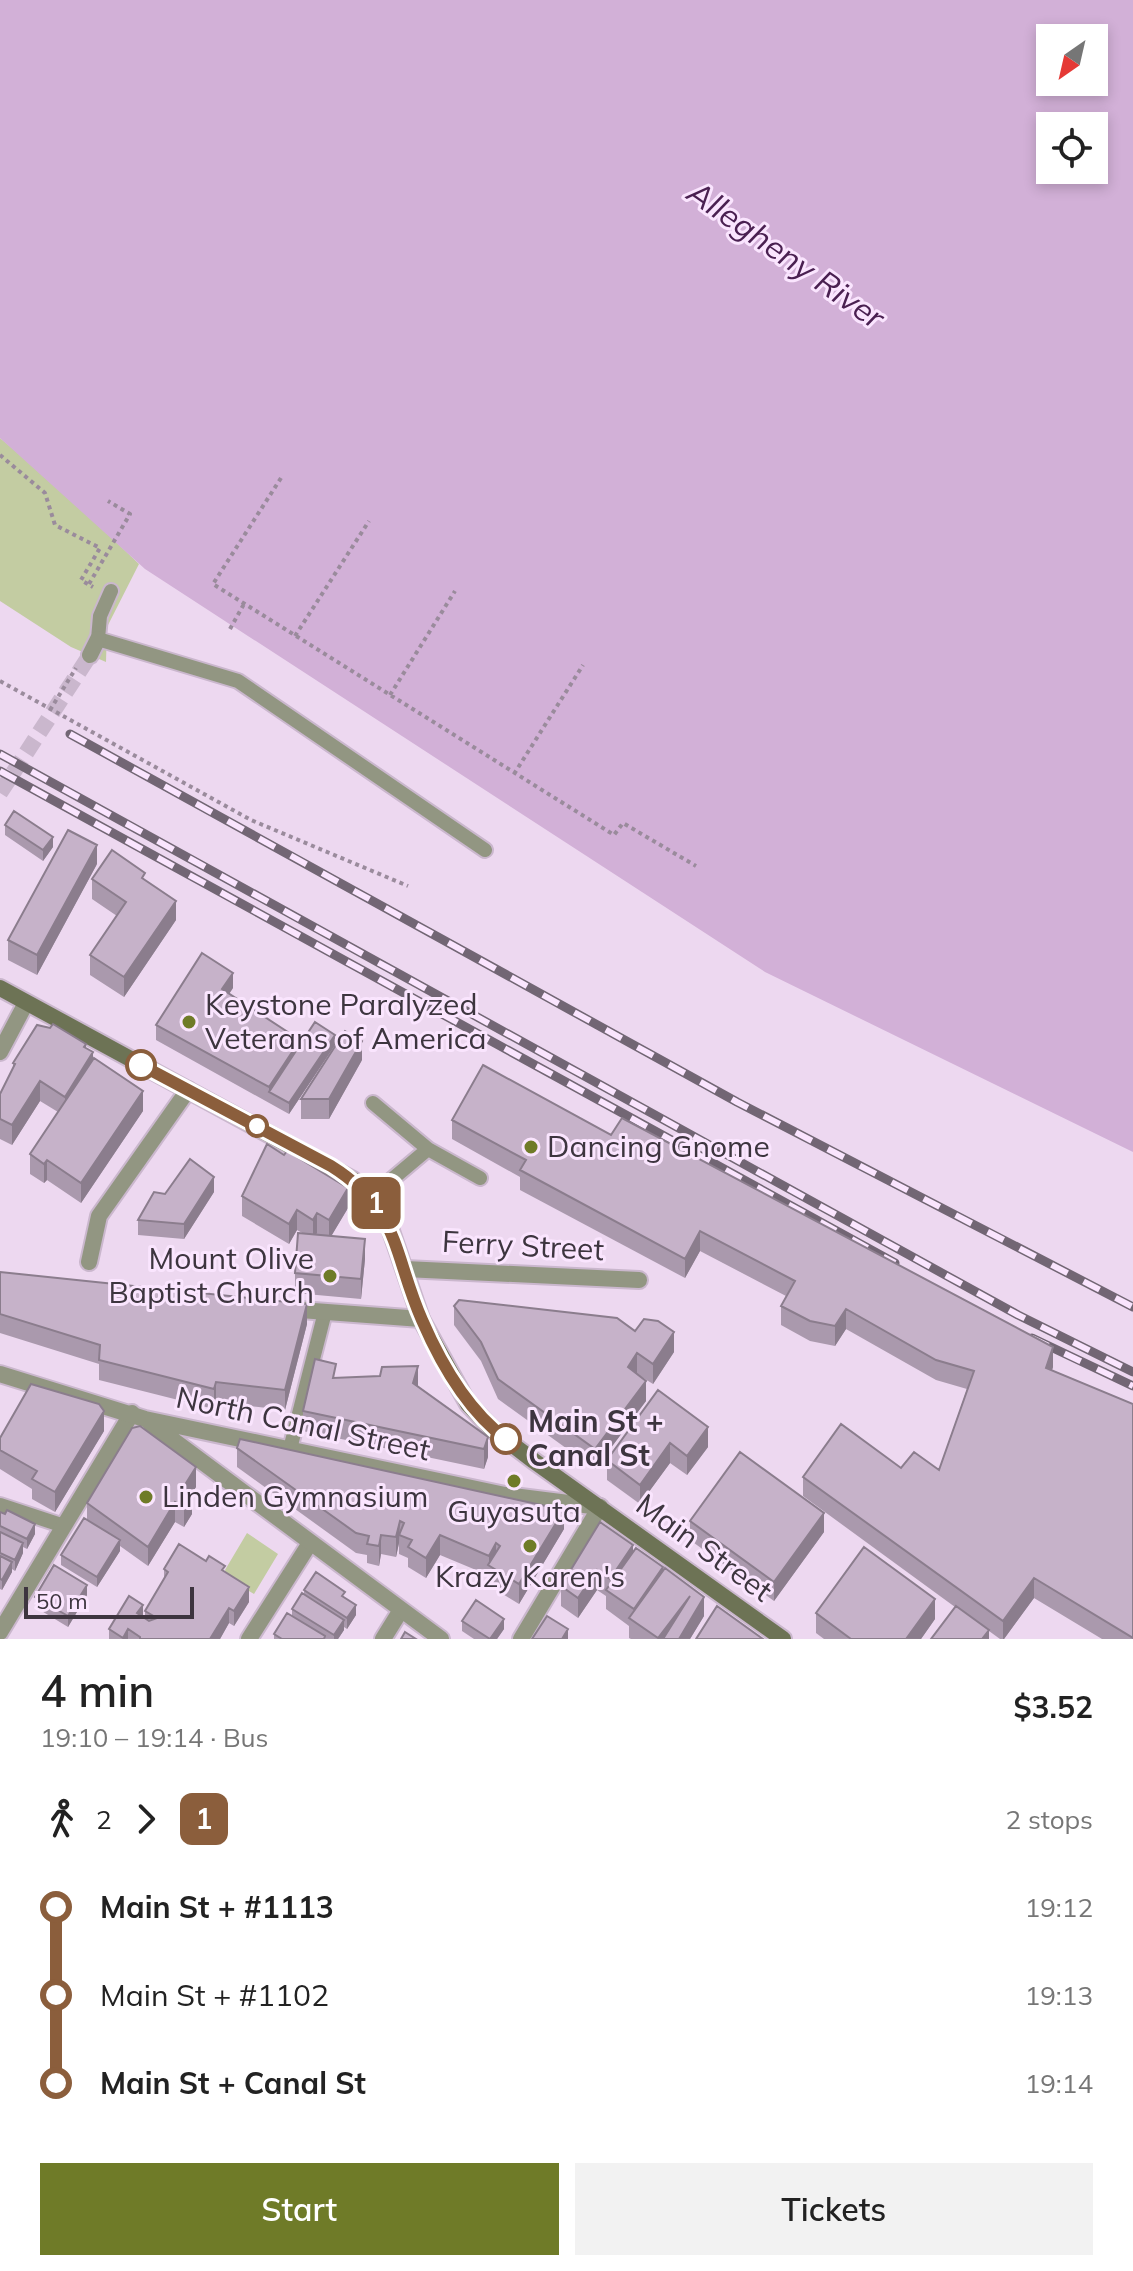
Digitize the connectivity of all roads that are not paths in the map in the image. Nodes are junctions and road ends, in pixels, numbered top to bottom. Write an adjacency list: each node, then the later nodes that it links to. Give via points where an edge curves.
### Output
1 (110, 594): 2 (lane)
2 (98, 639): 3 (street); 4 (lane, via 238,681)
3 (86, 657)
4 (485, 850)
5 (0, 988): 6 (main road, Main Street)
6 (26, 1003): 7 (street); 8 (main road, Main Street)
7 (0, 1052)
8 (188, 1090): 12 (main road, Main Street, via 331,1166); 13 (street, via 99,1216)
9 (373, 1103): 10 (lane)
10 (428, 1149): 11 (lane); 12 (lane)
11 (480, 1178)
12 (371, 1197): 14 (main road, Main Street)
13 (89, 1262)
14 (405, 1269): 15 (street, Ferry Street); 18 (main road, Main Street)
15 (639, 1280)
16 (274, 1307): 17 (street)
17 (325, 1312): 18 (street); 21 (lane)
18 (421, 1319): 23 (main road, Main Street, via 468,1404 493,1430)
19 (0, 1374): 20 (street, North Canal Street)
20 (138, 1416): 21 (street, North Canal Street); 24 (street); 25 (street)
21 (290, 1449): 23 (street, North Canal Street, via 505,1495)
22 (0, 1505): 24 (lane)
23 (600, 1507): 26 (main road, Main Street); 33 (street)
24 (64, 1526): 29 (street)
25 (310, 1543): 27 (street); 30 (street)
26 (725, 1597): 28 (street); 34 (main road, Main Street)
27 (401, 1610): 31 (street); 32 (street)
28 (713, 1617)
29 (0, 1632)
30 (249, 1639)
31 (383, 1639)
32 (441, 1639)
33 (521, 1639)
34 (783, 1639)

